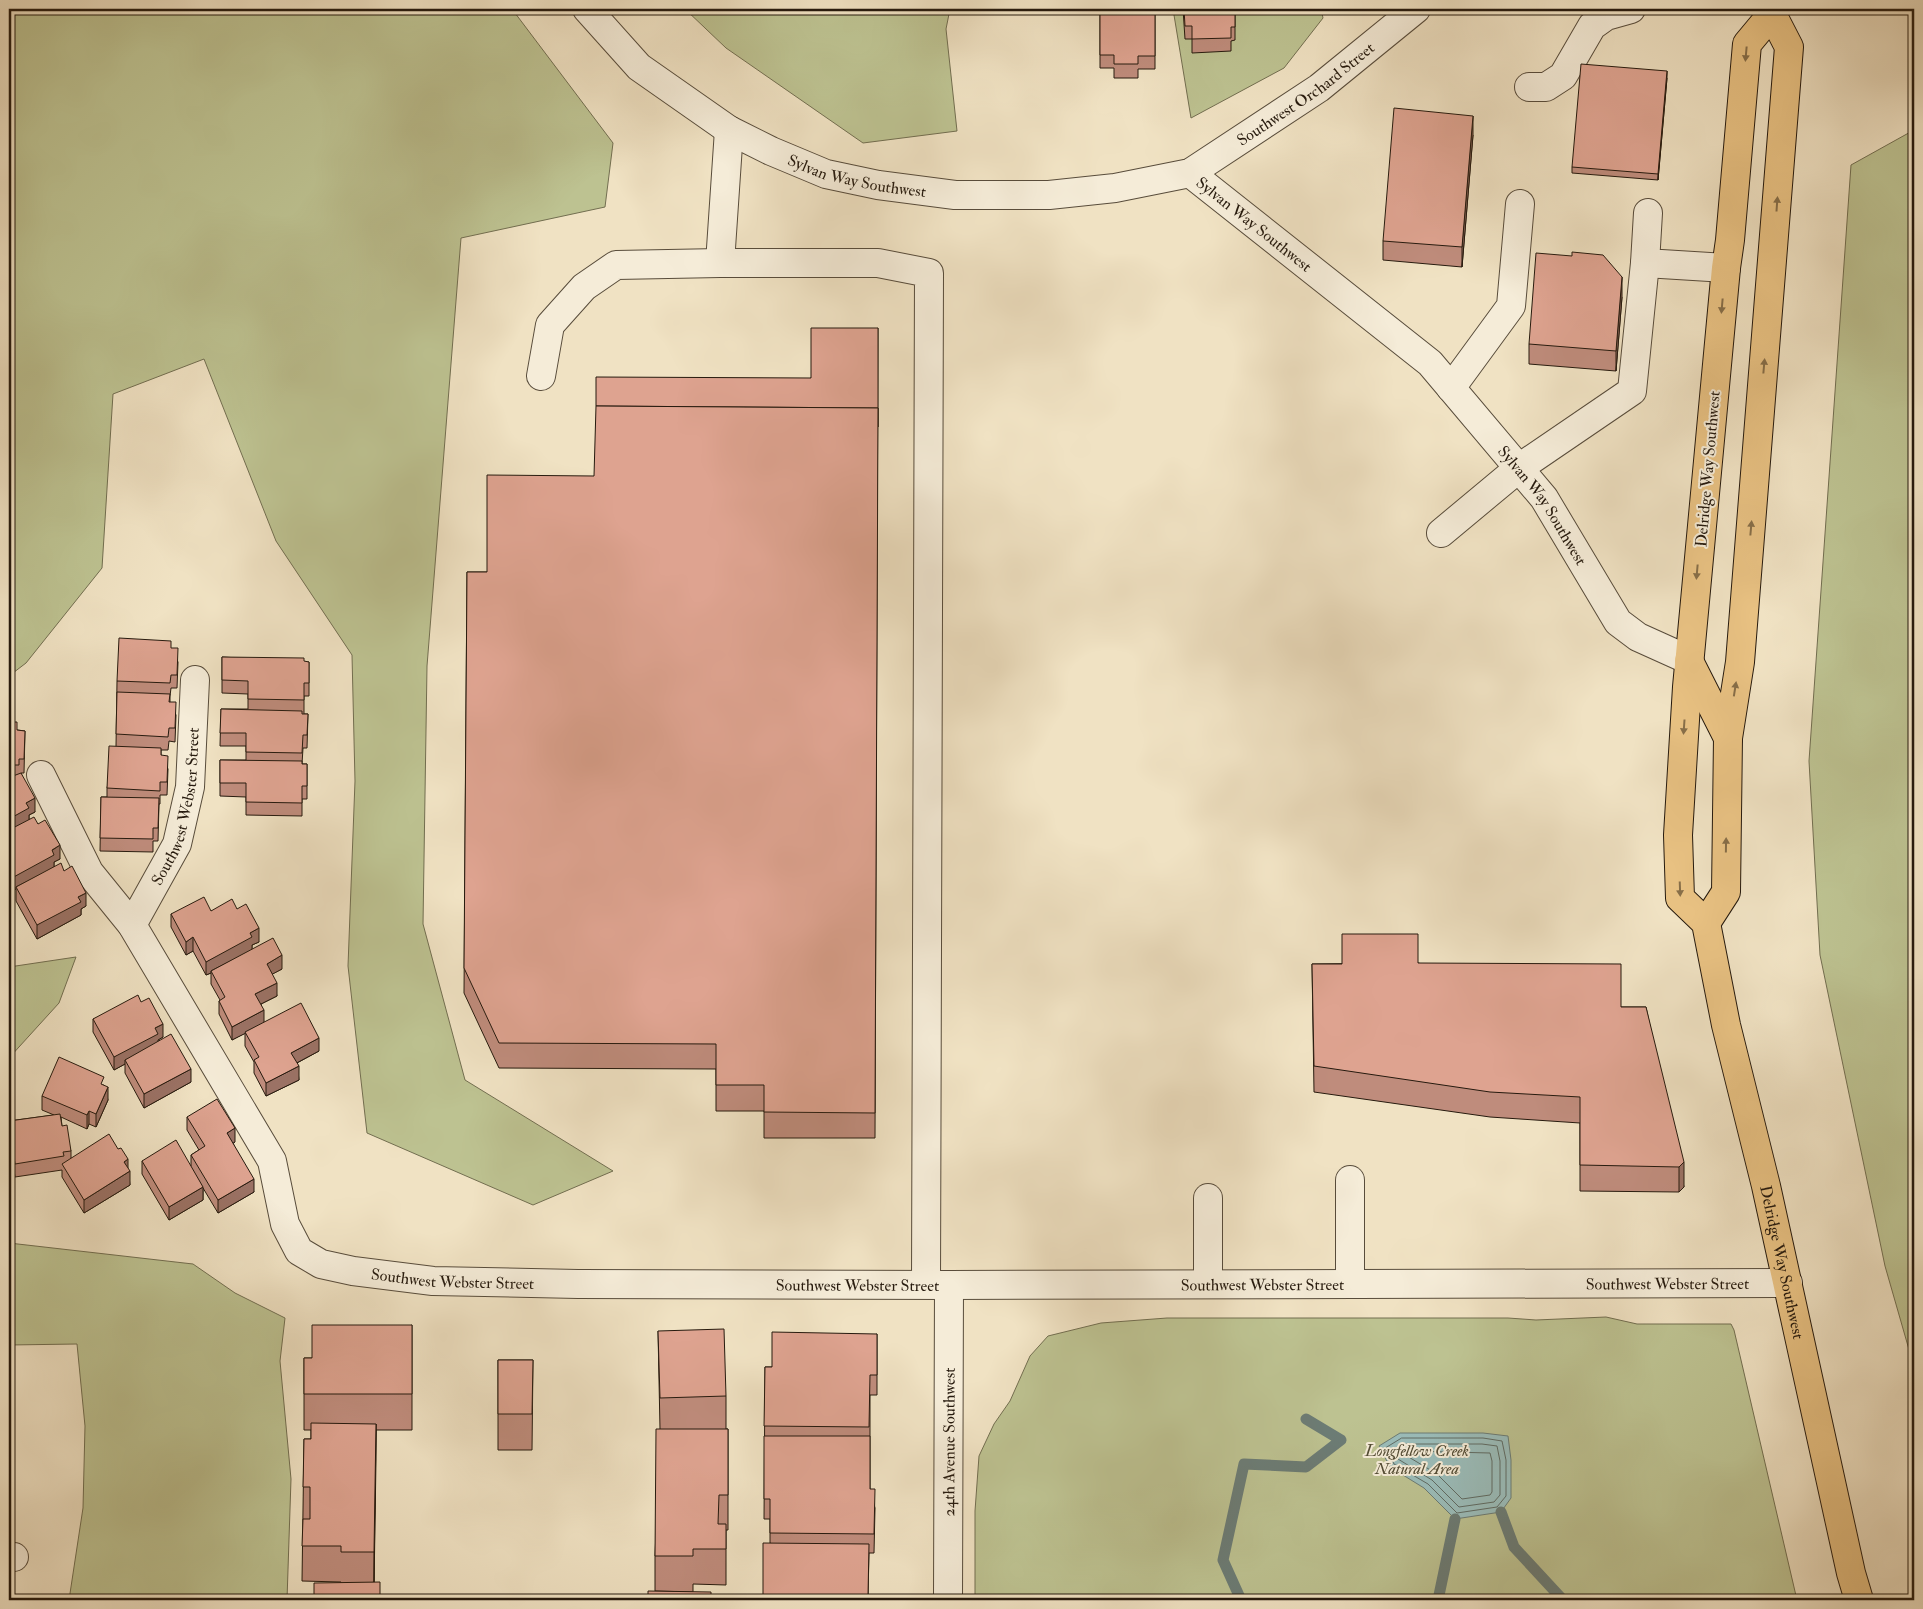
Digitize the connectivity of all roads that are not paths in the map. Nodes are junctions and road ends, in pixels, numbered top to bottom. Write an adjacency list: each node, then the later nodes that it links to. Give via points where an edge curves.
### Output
1 (587, 9): 6 (street, Sylvan Way Southwest, via 639,67)
2 (1416, 9): 7 (street, Southwest Orchard Street, via 1319,88)
3 (1631, 9): 5 (street, via 1606,16 1592,26 1563,76 1546,87)
4 (1772, 12): 12 (main road, Delridge Way Southwest, one-way to 12, via 1747,44); 19 (main road, Delridge Way Southwest, one-way to 4, via 1740,662 1789,47)
5 (1529, 87)
6 (729, 130): 7 (street, Sylvan Way Southwest, via 826,174 878,185 955,195 1049,195 1115,188); 10 (street)
7 (1190, 173): 14 (street, Sylvan Way Southwest, via 1430,363)
8 (1520, 204): 14 (street, via 1511,306)
9 (1648, 213): 11 (street)
10 (720, 263): 13 (street, via 616,265 584,287 550,325); 28 (street, 24th Avenue Southwest, via 878,263 929,273)
11 (1645, 263): 12 (street); 15 (street, via 1632,391)
12 (1726, 268): 17 (main road, Delridge Way Southwest, one-way to 17)
13 (541, 376)
14 (1451, 388): 15 (street, Sylvan Way Southwest)
15 (1518, 468): 16 (street); 17 (street, Sylvan Way Southwest, via 1544,498 1618,622 1638,637)
16 (1441, 533)
17 (1689, 660): 19 (main road); 21 (main road, Delridge Way Southwest, one-way to 21, via 1678,826 1680,898)
18 (195, 680): 22 (street, Southwest Webster Street, via 190,787 177,844)
19 (1728, 738): 21 (main road, Delridge Way Southwest, one-way to 19, via 1726,892)
20 (41, 774): 22 (street, Southwest Webster Street, via 89,872)
21 (1706, 923): 26 (main road, Delridge Way Southwest, via 1726,1025)
22 (132, 925): 28 (street, Southwest Webster Street, via 272,1162 285,1224 299,1251 321,1264 433,1281)
23 (1350, 1180): 25 (street)
24 (1208, 1198): 27 (street)
25 (1350, 1283): 26 (street, Southwest Webster Street); 27 (street, Southwest Webster Street)
26 (1788, 1283): 30 (main road, Delridge Way Southwest, via 1812,1402)
27 (1208, 1284): 28 (street, Southwest Webster Street)
28 (938, 1285): 29 (street, 24th Avenue Southwest)
29 (948, 1600)
30 (1859, 1600)

